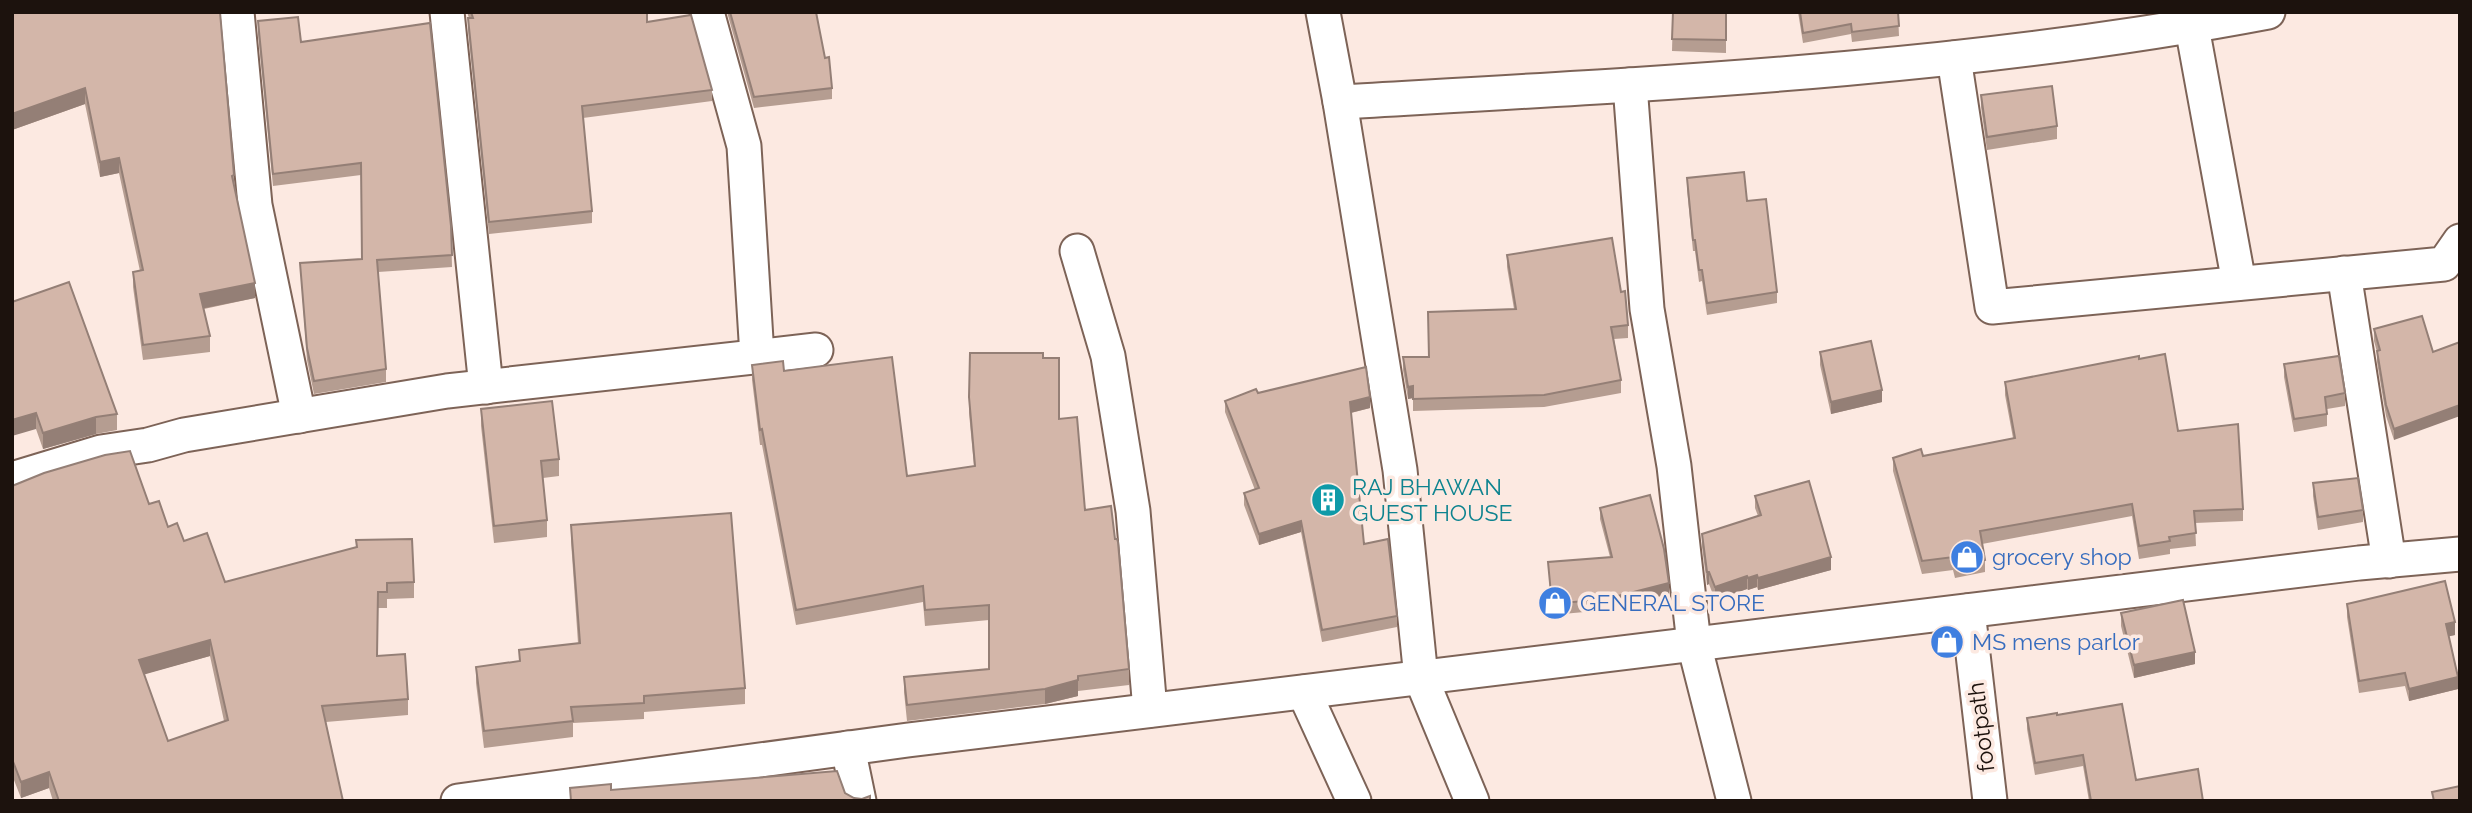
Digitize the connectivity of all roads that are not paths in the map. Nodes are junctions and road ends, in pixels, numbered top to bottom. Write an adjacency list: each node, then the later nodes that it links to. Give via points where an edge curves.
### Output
1 (237, 12): 17 (street, via 255,205)
2 (447, 12): 16 (street)
3 (707, 12): 15 (street, via 744,146)
4 (1323, 12): 9 (street)
5 (2268, 12): 6 (street)
6 (2192, 27): 7 (street); 13 (street)
7 (1954, 58): 8 (street); 13 (street, via 1992,307)
8 (1630, 85): 9 (street); 22 (street, via 1647,309 1674,466)
9 (1340, 102): 23 (street, via 1400,470)
10 (2460, 241): 12 (street, via 2444,264)
11 (1077, 251): 25 (street, via 1108,356 1133,510)
12 (2344, 274): 13 (street); 20 (street)
13 (2239, 284)
14 (817, 350): 15 (street)
15 (757, 356): 16 (street)
16 (486, 387): 17 (street)
17 (299, 416): 18 (street, via 102,452)
18 (12, 479)
19 (2460, 554): 20 (street)
20 (2389, 561): 21 (street)
21 (1968, 611): 22 (street); 32 (street, footpath)
22 (1694, 644): 23 (street); 31 (street)
23 (1421, 678): 24 (street); 30 (street)
24 (1304, 692): 25 (street); 29 (street)
25 (1150, 710): 26 (street)
26 (848, 748): 27 (street); 28 (street)
27 (458, 801)
28 (859, 801)
29 (1354, 801)
30 (1472, 801)
31 (1734, 801)
32 (1990, 801)

